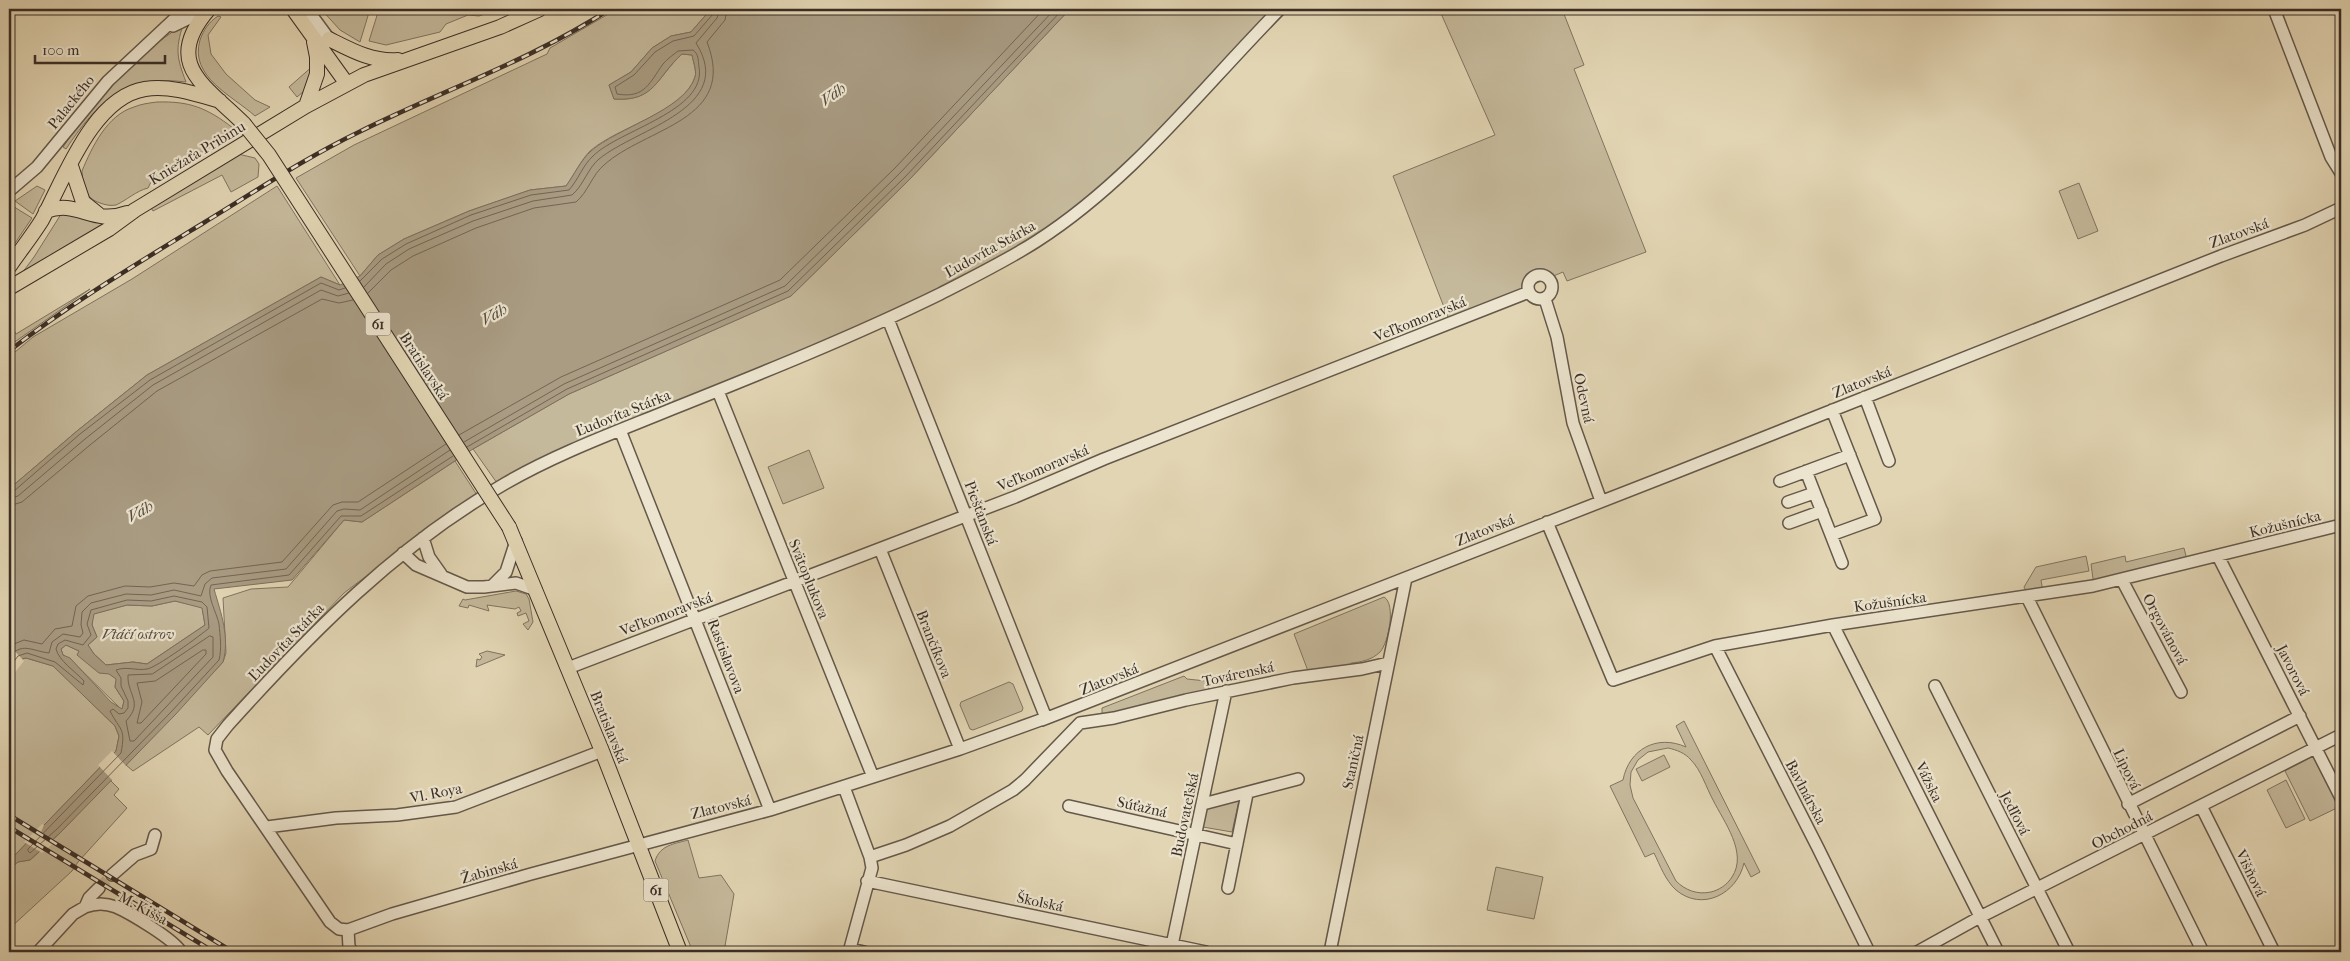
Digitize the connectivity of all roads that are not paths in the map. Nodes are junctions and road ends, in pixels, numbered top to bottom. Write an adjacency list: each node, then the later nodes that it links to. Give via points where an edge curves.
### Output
1 (185, 9): 8 (street, Palackého)
2 (208, 9): 8 (street, Palackého); 13 (main road, via 196,24 190,39 189,63 196,79)
3 (293, 9): 9 (main road)
4 (307, 9): 10 (street)
5 (540, 9): 11 (main road, Kniežaťa Pribinu)
6 (1280, 9): 26 (street, Ľudovíta Stárka, via 1169,129 1081,210 1011,256)
7 (2274, 9): 16 (street, via 2331,157)
8 (158, 34): 17 (street, Palackého, via 108,81 37,167)
9 (313, 36): 12 (main road); 14 (main road, via 317,74)
10 (329, 39): 11 (main road, via 376,59); 12 (main road, via 343,66)
11 (408, 59): 12 (main road, Kniežaťa Pribinu)
12 (347, 84): 14 (main road, Kniežaťa Pribinu)
13 (220, 101): 15 (main road, Bratislavská / 61, via 170,90 145,89 128,94 96,122); 45 (main road, Bratislavská / 61, bridge, via 269,155)
14 (306, 106): 20 (main road, Kniežaťa Pribinu)
15 (71, 166): 19 (main road, Bratislavská / 61); 21 (main road, via 83,202)
16 (2341, 173)
17 (9, 191)
18 (2341, 208): 28 (street, Zlatovská, via 2305,225)
19 (46, 210): 21 (main road, via 59,206); 22 (main road, Bratislavská / 61)
20 (135, 210): 21 (main road, via 118,217); 23 (main road, Kniežaťa Pribinu, via 110,230)
21 (103, 217)
22 (9, 267)
23 (9, 288)
24 (1529, 292): 25 (street, via 1537,299); 25 (street, via 1528,284 1532,278 1539,275 1547,277 1552,286 1551,294); 39 (street, Veľkomoravská)
25 (1545, 299): 36 (street, Odevná, via 1557,337 1573,423)
26 (888, 319): 27 (street, Ľudovíta Stárka); 39 (street, Piešťanská)
27 (718, 391): 30 (street, Ľudovíta Stárka); 55 (street, Svätoplukova)
28 (1865, 397): 29 (street, Zlatovská); 32 (street)
29 (1832, 410): 31 (street); 36 (street, Zlatovská)
30 (620, 430): 44 (street, Ľudovíta Stárka, via 505,483); 59 (street, Rastislavova)
31 (1850, 454): 33 (street); 43 (street, via 1875,519)
32 (1889, 461)
33 (1806, 471): 34 (street); 35 (street)
34 (1780, 481)
35 (1814, 493): 37 (street); 38 (street)
36 (1601, 501): 40 (street, Zlatovská)
37 (1788, 502)
38 (1822, 511): 41 (street); 43 (street)
39 (966, 515): 46 (street, Veľkomoravská); 69 (street, Piešťanská)
40 (1547, 522): 53 (street, Zlatovská); 61 (street, Kožušnícka, via 1613,680)
41 (1789, 523)
42 (2341, 526): 48 (street, Kožušnícka)
43 (1831, 535): 49 (street)
44 (423, 538): 47 (street, Ľudovíta Stárka); 51 (street, via 429,557)
45 (516, 541): 50 (street); 52 (main road, Bratislavská / 61)
46 (880, 549): 55 (street, Veľkomoravská); 73 (street, Brančíkova)
47 (403, 553): 51 (street, via 416,565); 85 (street, Ľudovíta Stárka, via 325,622 217,738 217,755)
48 (2218, 556): 54 (street, Kožušnícka); 68 (street, Javorová)
49 (1842, 563)
50 (506, 572): 52 (street); 56 (street)
51 (441, 574): 56 (street, via 467,587)
52 (531, 576): 57 (main road, Bratislavská / 61)
53 (1406, 578): 62 (street, Staničná); 67 (street, Zlatovská)
54 (2122, 580): 58 (street, Kožušnícka); 66 (street, Orgovánová)
55 (794, 582): 59 (street, Veľkomoravská); 75 (street, Svätoplukova)
56 (493, 586): 57 (street, via 516,583)
57 (536, 590): 63 (main road, Bratislavská / 61)
58 (2027, 597): 60 (street, Kožušnícka); 81 (street, Lipová)
59 (694, 618): 63 (street, Veľkomoravská); 84 (street, Rastislavova)
60 (1833, 625): 61 (street, Kožušnícka); 96 (street, Vážska)
61 (1715, 646): 107 (street, Bavlnárska)
62 (1388, 663): 65 (street, Továrenská); 106 (street, Staničná)
63 (568, 668): 74 (main road, Bratislavská / 61)
64 (1935, 686): 95 (street, Jedľová)
65 (1226, 691): 70 (street, Továrenská); 80 (street, Budovateľská)
66 (2181, 692)
67 (1090, 702): 69 (street, Zlatovská, via 1042,720); 70 (street)
68 (2300, 716): 72 (street, Javorová); 81 (street, Obchodná)
69 (1046, 718): 73 (street, Zlatovská)
70 (1095, 721): 91 (street, Továrenská, via 1080,723 1013,790 950,826 906,846)
71 (2341, 735): 72 (street, Obchodná)
72 (2316, 748): 79 (street, Javorová); 83 (street, Obchodná)
73 (960, 749): 75 (street, Zlatovská)
74 (602, 751): 85 (street, Vl. Roya, via 456,807); 89 (main road, Bratislavská / 61)
75 (873, 778): 77 (street, Zlatovská)
76 (1298, 779): 78 (street)
77 (844, 787): 84 (street, Zlatovská); 91 (street)
78 (1247, 794): 80 (street); 90 (street)
79 (2341, 798)
80 (1203, 804): 87 (street, Budovateľská)
81 (2128, 804): 88 (street, Lipová)
82 (1069, 806): 87 (street, Súťažná)
83 (2202, 806): 88 (street, Obchodná); 112 (street, Višňová)
84 (770, 810): 89 (street, Zlatovská)
85 (267, 827): 97 (street, Ľudovíta Stárka, via 330,922 339,930)
86 (154, 835): 92 (street, via 151,849 135,855)
87 (1196, 835): 90 (street, Súťažná); 98 (street, Budovateľská)
88 (2145, 835): 95 (street, Obchodná); 111 (street, Lipová)
89 (638, 844): 97 (street, Žabinská, via 392,914); 103 (main road, Bratislavská / 61)
90 (1237, 844): 94 (street)
91 (870, 857): 93 (street, via 872,868)
92 (112, 875)
93 (867, 880): 98 (street, Školská); 99 (street)
94 (1228, 888)
95 (2037, 889): 96 (street, Obchodná); 110 (street, Jedľová)
96 (1980, 917): 108 (street, Obchodná); 109 (street, Vážska)
97 (348, 930): 102 (street, via 349,947)
98 (1172, 945): 105 (street, Školská)
99 (850, 951): 104 (street)
100 (38, 952): 101 (street, M. Kišša, via 73,914 85,906 102,904 116,907 173,942)
101 (181, 952)
102 (353, 952)
103 (680, 952)
104 (864, 952)
105 (1206, 952)
106 (1330, 952)
107 (1869, 952)
108 (1917, 952)
109 (1998, 952)
110 (2069, 952)
111 (2203, 952)
112 (2274, 952)

